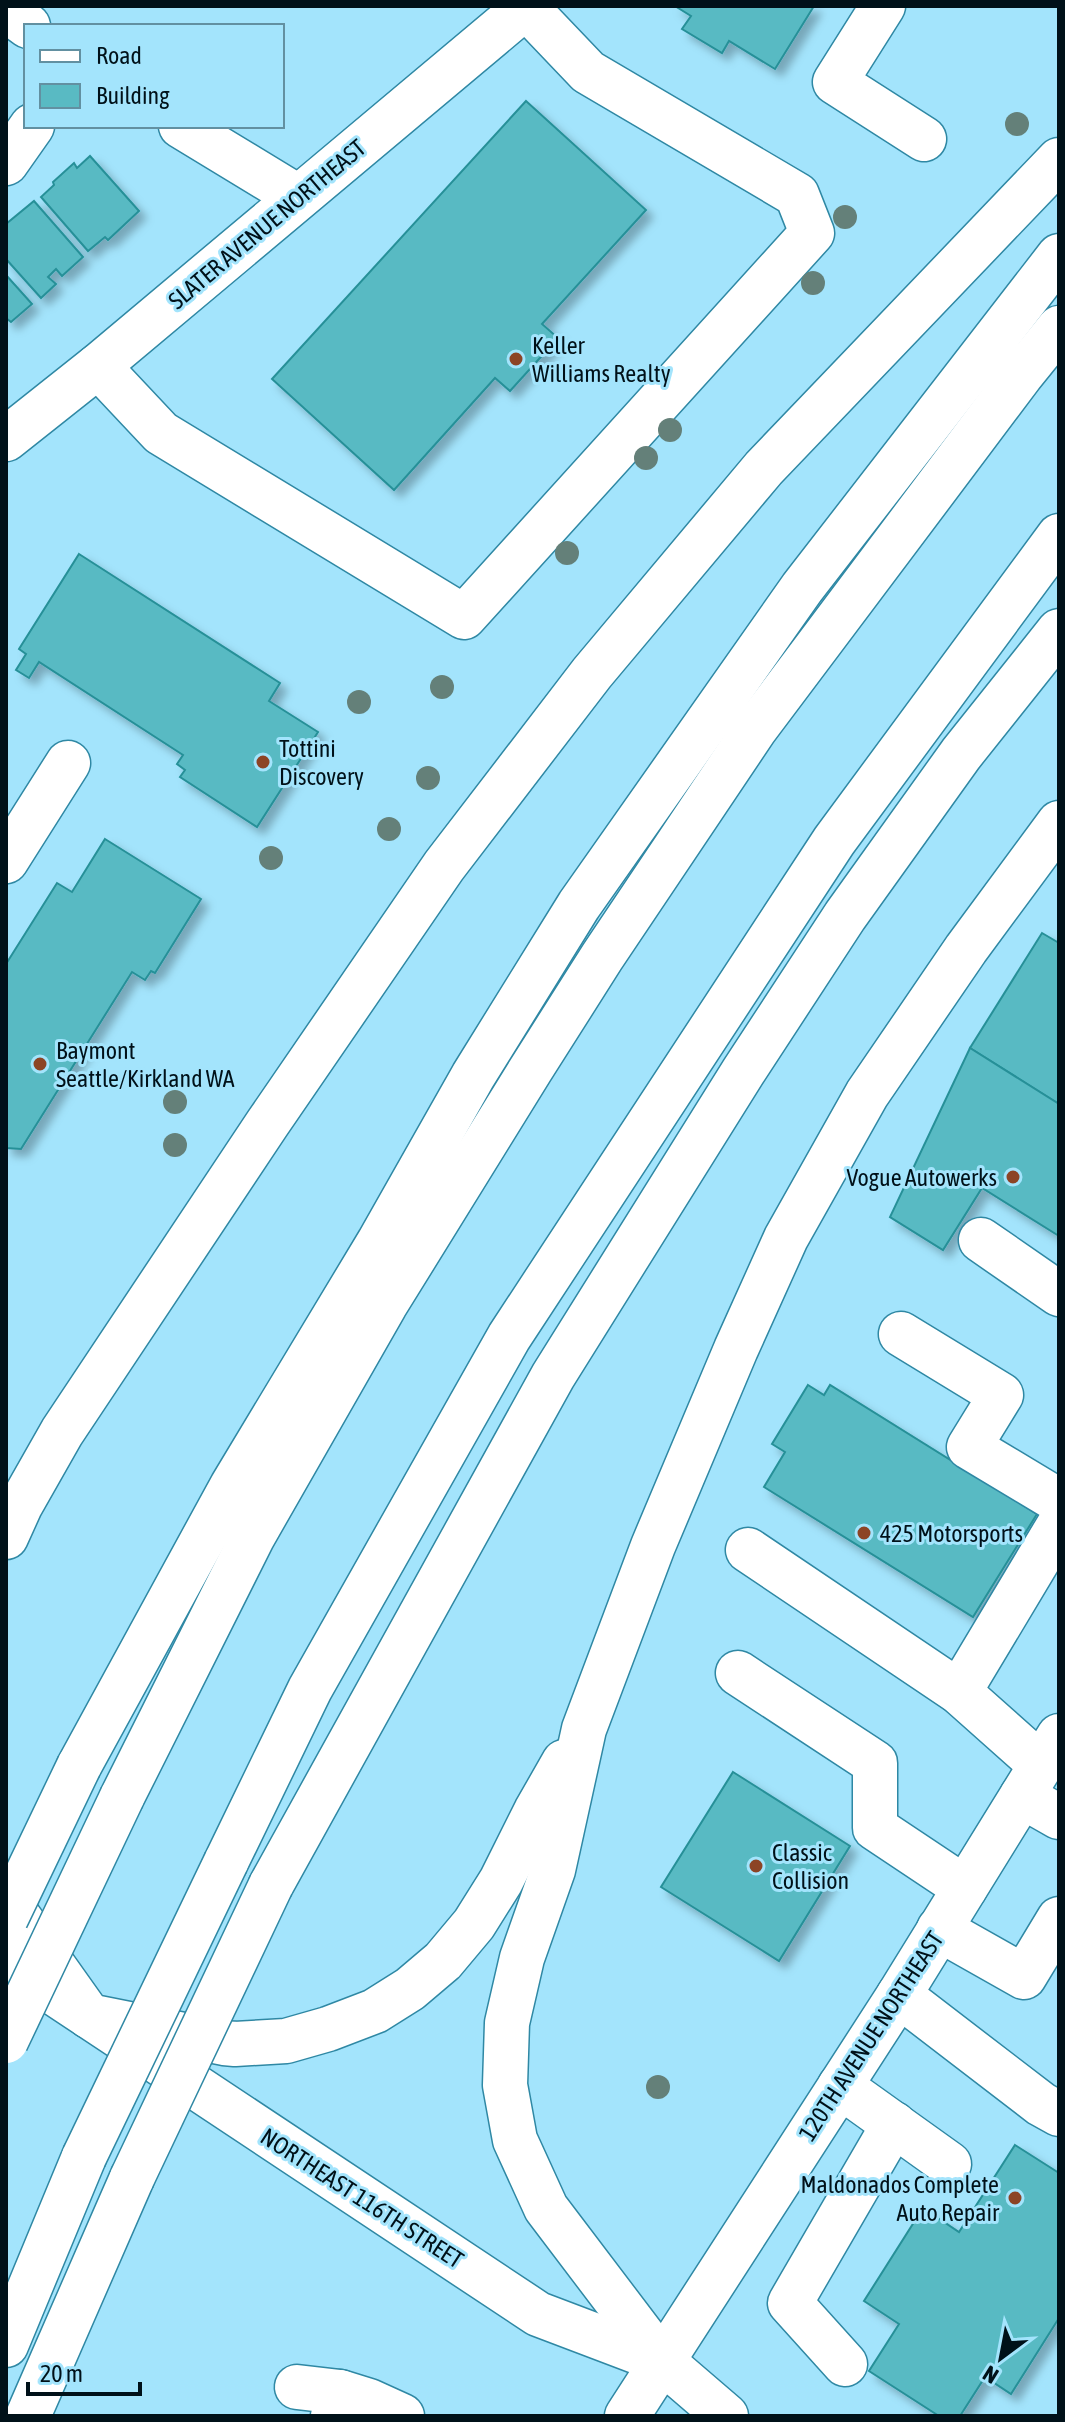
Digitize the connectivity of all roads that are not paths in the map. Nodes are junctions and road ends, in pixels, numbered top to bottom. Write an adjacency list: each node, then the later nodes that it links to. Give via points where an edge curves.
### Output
1 (527, 6): 10 (main road, SLATER AVENUE NORTHEAST); 13 (main road, via 588,72 797,195 812,233 464,617 161,433)
2 (883, 6): 7 (main road, via 835,82)
3 (6, 10): 4 (main road)
4 (25, 24)
5 (31, 128): 9 (main road)
6 (184, 128): 10 (main road)
7 (924, 139)
8 (1059, 160): 23 (main road, via 764,468 592,673 444,866)
9 (6, 163)
10 (298, 197): 13 (main road, SLATER AVENUE NORTHEAST)
11 (1059, 256): 34 (main road, bridge, via 802,588 579,905 232,1486 79,1766)
12 (1059, 328): 40 (main road, bridge, via 755,729 602,957 385,1305 253,1536)
13 (98, 366): 14 (main road, SLATER AVENUE NORTHEAST)
14 (6, 439)
15 (1059, 536): 45 (main road, bridge, via 834,841 509,1337 310,1689 84,2157)
16 (1059, 631): 50 (main road, bridge, via 845,916 553,1376 271,1885 132,2178)
17 (68, 763): 19 (main road)
18 (1059, 823): 30 (main road, via 867,1094 786,1238 658,1532)
19 (6, 861)
20 (981, 1240): 21 (main road)
21 (1059, 1294)
22 (901, 1334): 25 (main road, via 1001,1395 969,1447)
23 (62, 1432): 24 (main road); 26 (main road)
24 (6, 1492)
25 (1057, 1526): 29 (main road)
26 (6, 1537)
27 (748, 1550): 29 (main road)
28 (738, 1673): 32 (main road, via 875,1763 875,1828)
29 (959, 1692): 31 (main road)
30 (584, 1729): 39 (main road, via 474,1924 443,1961 375,2011 286,2041 235,2044); 46 (main road, via 553,1870 522,1958 507,2023 505,2085 515,2140 546,2208)
31 (1045, 1779): 32 (main road, 120TH AVENUE NORTHEAST)
32 (965, 1888): 36 (main road, 120TH AVENUE NORTHEAST)
33 (6, 1892): 39 (main road)
34 (6, 1918)
35 (1059, 1919): 36 (main road, via 1024,1977)
36 (939, 1929): 38 (main road, 120TH AVENUE NORTHEAST)
37 (6, 1961): 39 (main road, NORTHEAST 116TH STREET)
38 (899, 1995): 41 (main road, 120TH AVENUE NORTHEAST); 42 (main road)
39 (89, 2016): 46 (main road, NORTHEAST 116TH STREET, via 538,2314)
40 (6, 2041)
41 (840, 2086): 43 (main road); 46 (main road, 120TH AVENUE NORTHEAST)
42 (1059, 2114)
43 (894, 2124): 44 (main road); 47 (main road, via 790,2303)
44 (949, 2164)
45 (6, 2345)
46 (662, 2361): 52 (main road, 120TH AVENUE NORTHEAST); 53 (main road, NORTHEAST 116TH STREET)
47 (845, 2364)
48 (297, 2387): 49 (main road)
49 (336, 2404): 51 (main road, via 369,2401)
50 (28, 2416)
51 (402, 2416)
52 (627, 2416)
53 (726, 2416)

